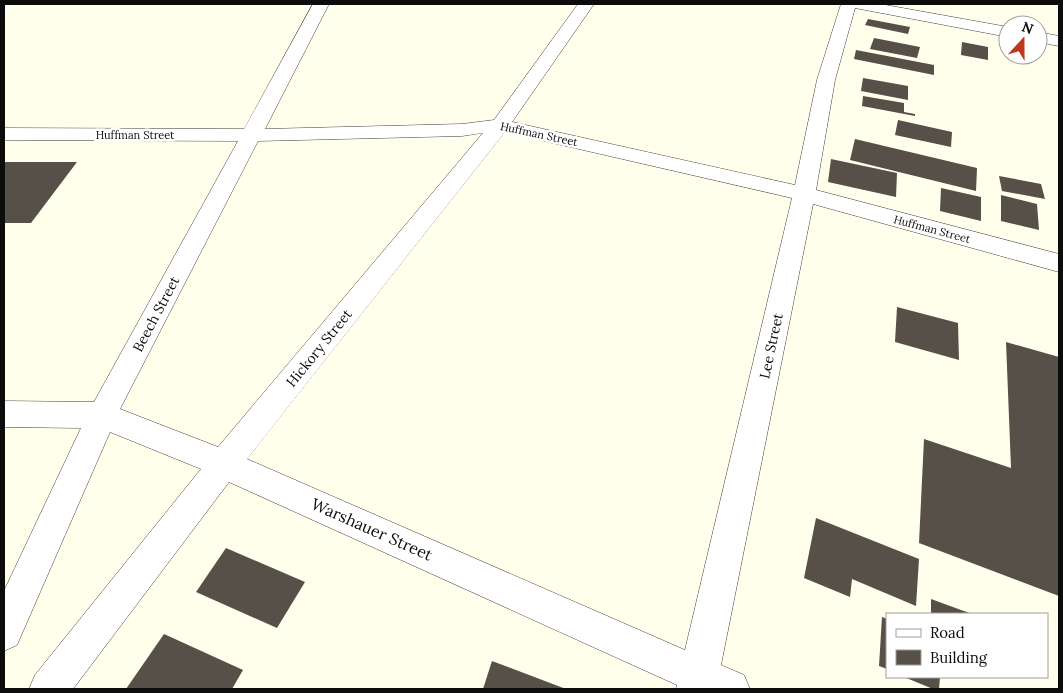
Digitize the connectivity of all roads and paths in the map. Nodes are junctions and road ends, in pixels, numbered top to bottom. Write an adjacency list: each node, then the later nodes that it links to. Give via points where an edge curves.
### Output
1 (321, 4): 8 (street, Beech Street)
2 (586, 4): 6 (street, Hickory Street)
3 (848, 4): 9 (street, Lee Street, via 826,80)
4 (856, 4): 5 (street)
5 (998, 30)
6 (500, 124): 8 (street, Huffman Street, via 462,130); 9 (street, Huffman Street); 13 (street, Hickory Street)
7 (4, 134): 8 (street, Huffman Street)
8 (250, 135): 12 (street, Beech Street)
9 (804, 194): 10 (street, Huffman Street); 15 (street, Lee Street)
10 (1059, 263)
11 (4, 414): 12 (street, Warshauer Street)
12 (102, 415): 13 (street, Warshauer Street); 14 (street, Beech Street)
13 (224, 464): 15 (street, Warshauer Street); 16 (street, Hickory Street)
14 (4, 632)
15 (697, 682): 17 (street, Warshauer Street)
16 (49, 689)
17 (730, 689)

